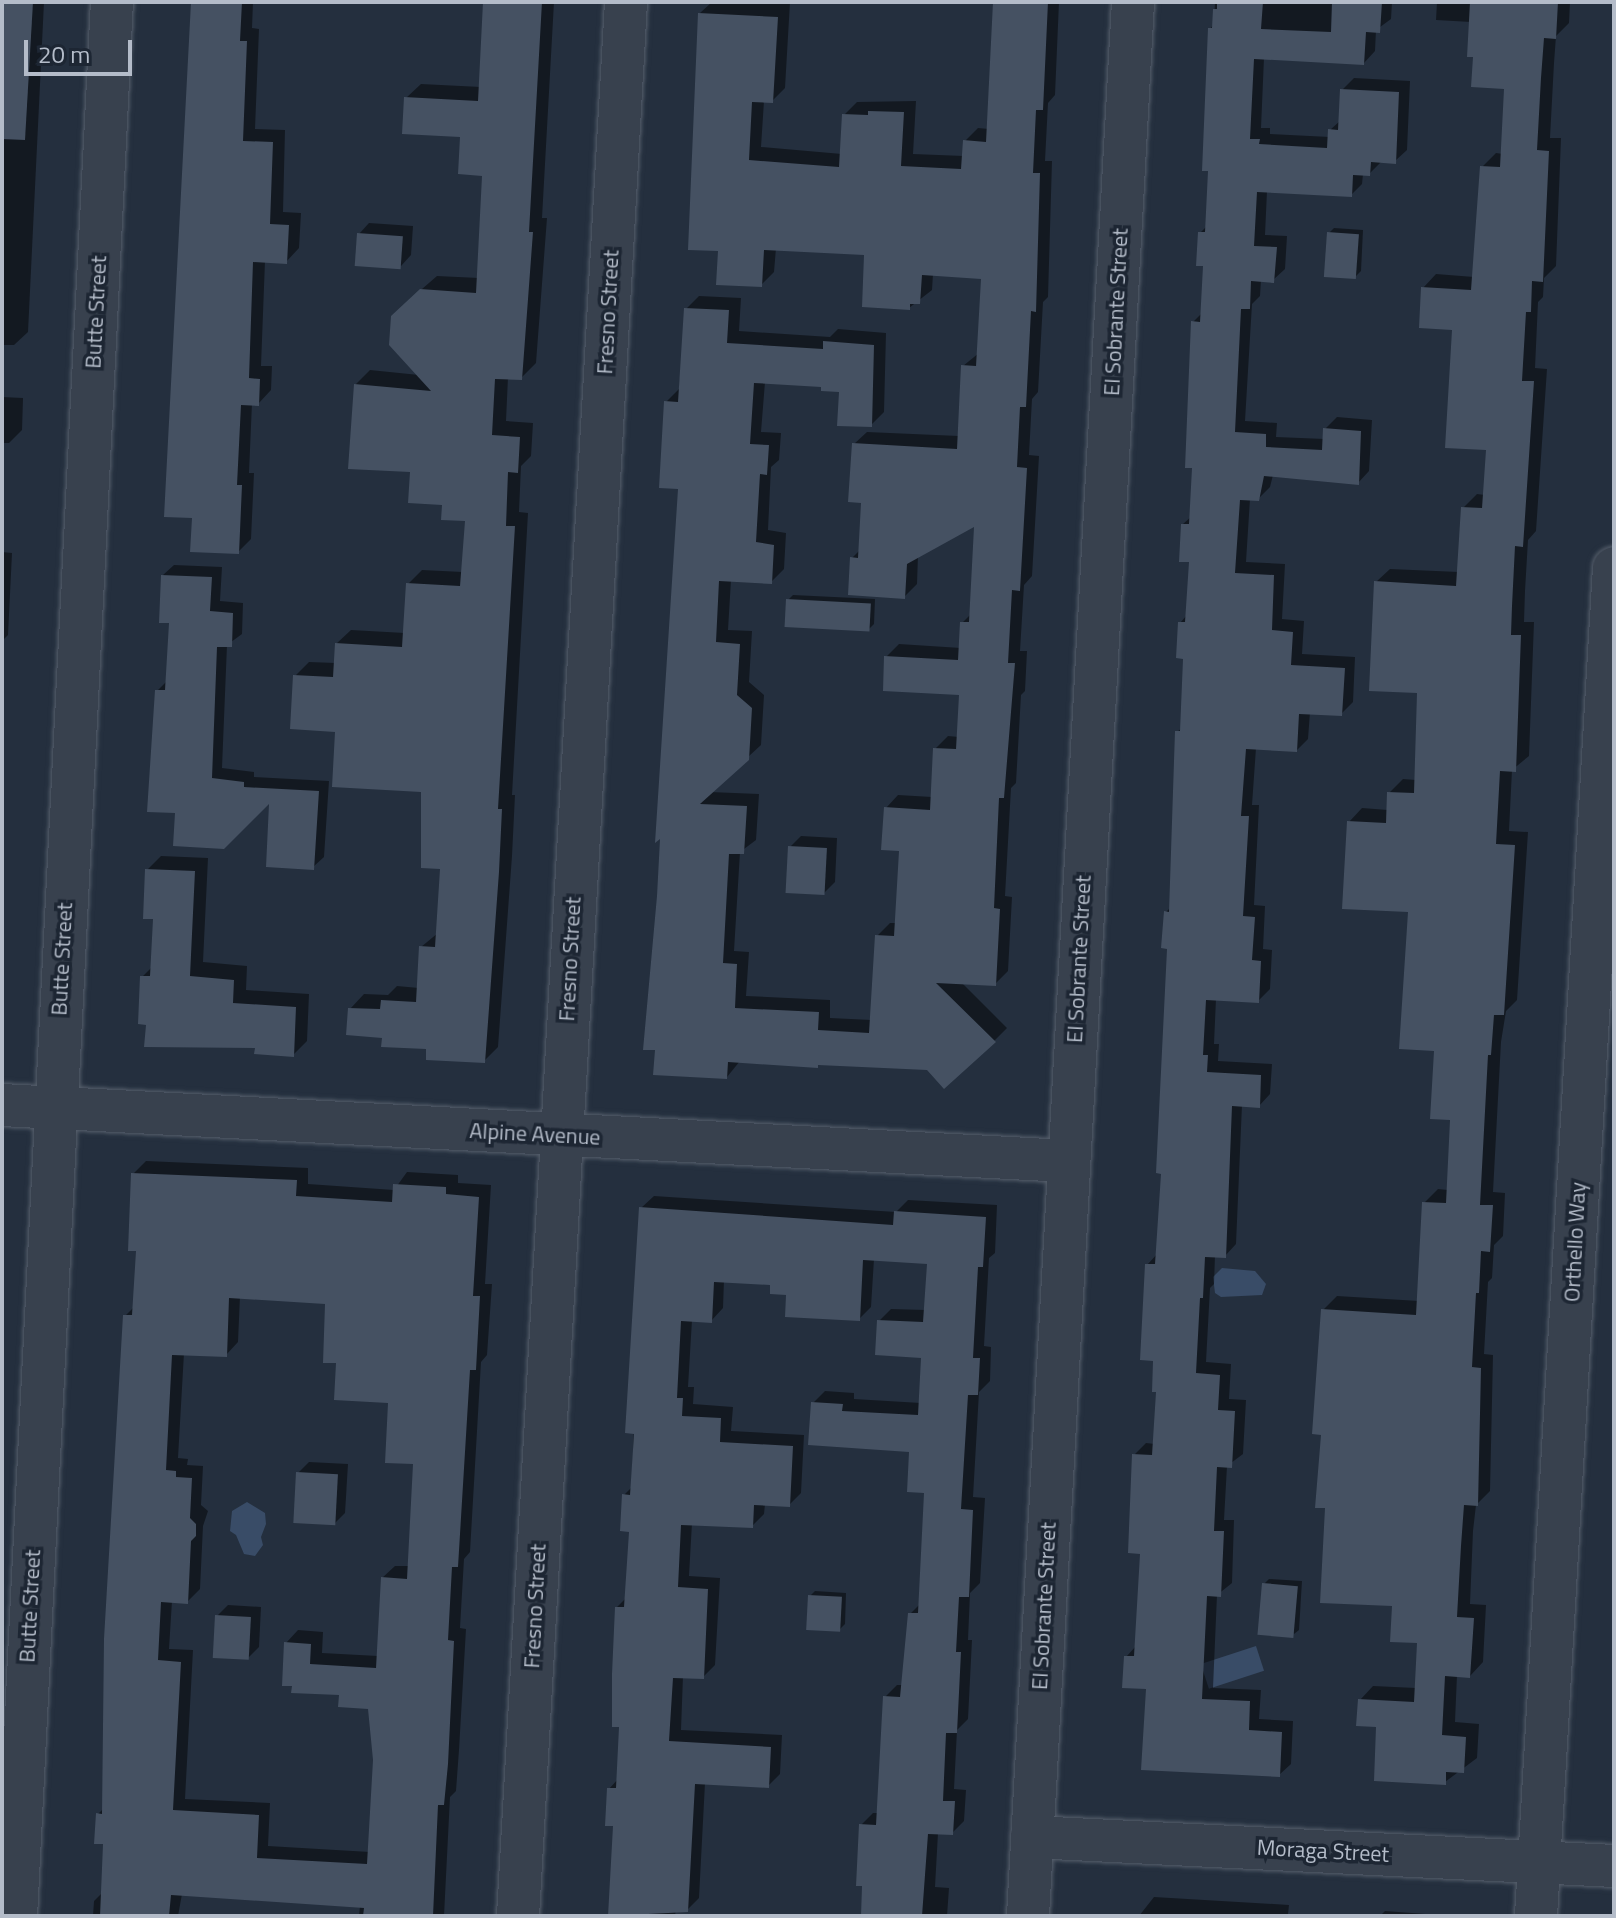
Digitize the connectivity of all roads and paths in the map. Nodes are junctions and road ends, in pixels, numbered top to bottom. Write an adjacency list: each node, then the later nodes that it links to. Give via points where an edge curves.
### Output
1 (112, 2): 6 (street, Butte Street)
2 (626, 2): 7 (street, Fresno Street)
3 (1133, 2): 8 (street, El Sobrante Street)
4 (1614, 568): 10 (street, Orthello Way)
5 (2, 1105): 6 (street, Alpine Avenue)
6 (54, 1108): 7 (street, Alpine Avenue); 12 (street, Butte Street)
7 (560, 1136): 8 (street, Alpine Avenue); 13 (street, Fresno Street)
8 (1068, 1161): 9 (street, El Sobrante Street)
9 (1032, 1837): 10 (street, Moraga Street); 14 (street, El Sobrante Street)
10 (1539, 1862): 11 (street, Moraga Street); 15 (street, Orthello Way)
11 (1614, 1866)
12 (16, 1916)
13 (518, 1916)
14 (1028, 1916)
15 (1536, 1916)

